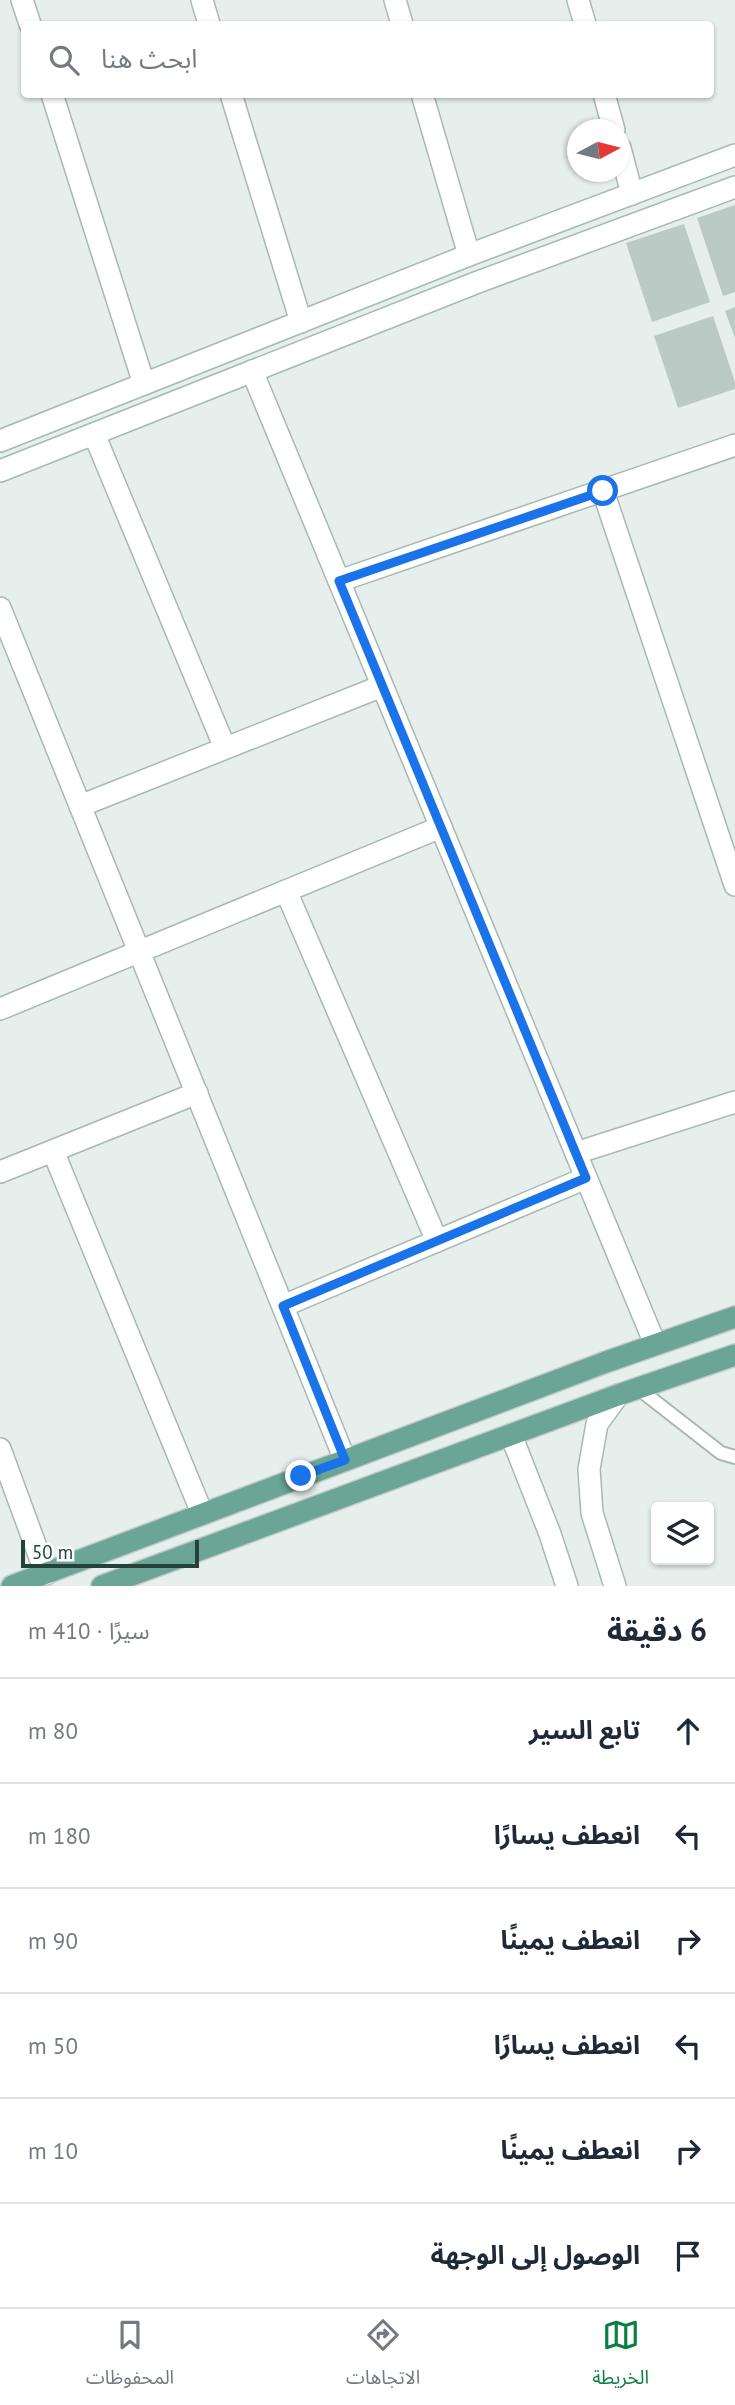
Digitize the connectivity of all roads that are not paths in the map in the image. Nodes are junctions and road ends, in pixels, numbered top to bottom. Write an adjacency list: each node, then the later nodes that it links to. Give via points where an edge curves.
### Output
1 (22, 0): 5 (street)
2 (202, 0): 6 (street)
3 (395, 0): 7 (street)
4 (578, 0): 8 (street)
5 (29, 21)
6 (208, 21)
7 (401, 21)
8 (584, 21)
9 (53, 98): 21 (street)
10 (232, 98): 19 (street)
11 (423, 98): 18 (street)
12 (605, 98): 13 (street)
13 (611, 119)
14 (735, 155): 17 (street)
15 (629, 182): 17 (street)
16 (735, 187): 20 (street)
17 (632, 194): 18 (street)
18 (469, 255): 19 (street)
19 (301, 322): 21 (street)
20 (252, 372): 22 (street); 27 (street)
21 (144, 384): 23 (street)
22 (94, 434): 25 (street); 31 (street)
23 (0, 441)
24 (735, 445): 26 (street)
25 (0, 471)
26 (603, 491): 27 (street); 34 (street)
27 (339, 581): 30 (street)
28 (0, 608): 29 (street)
29 (7, 644): 32 (street)
30 (382, 686): 31 (street); 33 (street)
31 (225, 748): 32 (street)
32 (80, 806): 36 (street)
33 (441, 827): 35 (street); 41 (street)
34 (734, 877)
35 (286, 891): 36 (street); 44 (street)
36 (139, 951): 37 (street); 38 (street)
37 (0, 1009)
38 (197, 1093): 40 (street); 45 (street)
39 (735, 1102): 41 (street)
40 (53, 1151): 42 (street); 55 (street)
41 (576, 1153): 43 (street)
42 (0, 1172)
43 (586, 1178): 44 (street); 47 (street)
44 (437, 1241): 45 (street)
45 (283, 1306): 54 (street)
46 (735, 1317): 47 (main road)
47 (655, 1345): 54 (main road)
48 (735, 1355): 49 (main road)
49 (639, 1388): 50 (main road); 53 (lane, via 721,1453)
50 (618, 1395): 51 (main road); 60 (street, via 597,1424 589,1469 592,1513)
51 (510, 1435): 58 (main road); 59 (street)
52 (0, 1449): 56 (street)
53 (735, 1457)
54 (345, 1460): 55 (main road)
55 (202, 1513): 56 (main road)
56 (46, 1574): 57 (main road)
57 (12, 1586)
58 (103, 1586)
59 (567, 1586)
60 (615, 1586)

